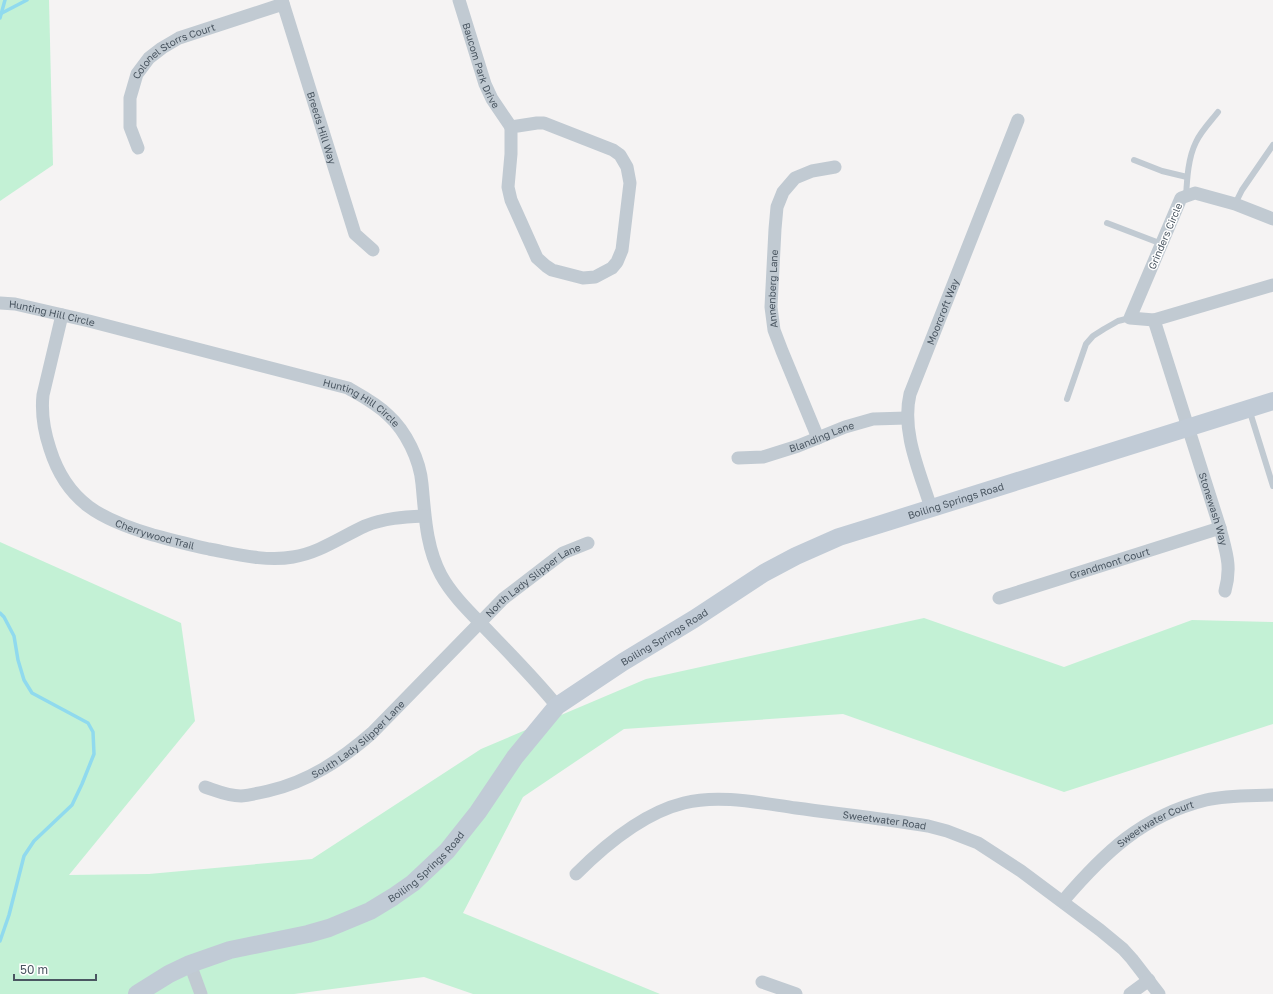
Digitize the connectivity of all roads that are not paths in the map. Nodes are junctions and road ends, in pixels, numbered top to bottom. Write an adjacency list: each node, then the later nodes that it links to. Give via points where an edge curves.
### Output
1 (460, 0): 5 (street, Baucom Park Drive, via 485,84)
2 (282, 2): 7 (street, Colonel Storrs Court, via 179,38 149,58 137,74 130,98 130,127); 16 (street, Breeds Hill Way, via 356,234)
3 (1218, 112): 10 (lane, via 1196,141)
4 (1018, 120): 25 (street, Moorcroft Way, via 910,394)
5 (511, 127): 5 (street, via 508,187 511,200 537,258 552,270 583,278 607,272 617,262 622,250 630,183 627,166 620,155 609,148 544,123)
6 (1273, 145): 12 (lane, via 1242,190)
7 (138, 148)
8 (1134, 160): 10 (lane, via 1162,171)
9 (835, 167): 27 (street, Annenberg Lane, via 812,171 795,178 783,192 777,207 775,237 771,307 774,330)
10 (1188, 177): 11 (lane)
11 (1186, 196): 12 (street, Grinders Circle, via 1195,194); 15 (street, Grinders Circle, via 1181,198)
12 (1236, 204): 13 (street, Grinders Circle)
13 (1273, 219)
14 (1107, 223): 15 (lane)
15 (1162, 244): 20 (street, Grinders Circle)
16 (373, 250)
17 (1273, 286): 21 (street)
18 (0, 303): 19 (street, Hunting Hill Circle)
19 (62, 315): 31 (street, Hunting Hill Circle, via 348,388 361,395 389,415 409,444 422,482); 31 (street, Cherrywood Trail, via 43,395 44,425 52,457 65,482 82,502 103,516 134,529 188,545 239,555 278,559 302,556 379,521)
20 (1130, 318): 21 (street); 22 (lane, via 1104,329 1086,344)
21 (1154, 320): 26 (street)
22 (1067, 399)
23 (1273, 401): 24 (street, Boiling Springs Road)
24 (1248, 408): 26 (street, Boiling Springs Road); 29 (lane)
25 (907, 418): 27 (street, Blanding Lane, via 873,419); 30 (street, Moorcroft Way, via 912,446)
26 (1188, 428): 30 (street, Boiling Springs Road); 32 (street, Stonewash Way)
27 (818, 438): 28 (street, Blanding Lane, via 763,457)
28 (738, 458)
29 (1273, 486)
30 (931, 508): 37 (street, Boiling Springs Road, via 839,537 796,556 764,573)
31 (424, 516): 36 (street, Hunting Hill Circle, via 432,552 441,575 455,596)
32 (1220, 528): 34 (street, Stonewash Way, via 1229,561 1229,578); 35 (street, Grandmont Court)
33 (588, 543): 36 (street, North Lady Slipper Lane, via 563,553 503,600)
34 (1225, 591)
35 (1000, 598)
36 (480, 623): 37 (street, Hunting Hill Circle); 38 (street, South Lady Slipper Lane, via 372,734 329,766 294,783 253,794 226,794)
37 (558, 706): 42 (street, Boiling Springs Road, via 514,757 456,841 425,872 393,898 370,911 329,928 230,950)
38 (205, 787)
39 (1273, 796): 41 (street, Sweetwater Court, via 1234,796 1208,800 1154,819 1128,836 1104,857)
40 (576, 874): 41 (street, Sweetwater Road, via 647,817 683,803 721,799 886,820 947,831 990,850)
41 (1063, 901): 43 (street, Sweetwater Road, via 1122,949)
42 (190, 964): 45 (street, Boiling Springs Road); 46 (street)
43 (1149, 980): 48 (street); 49 (street, Sweetwater Road)
44 (762, 982): 47 (street)
45 (137, 994)
46 (201, 994)
47 (796, 994)
48 (1130, 994)
49 (1159, 994)

